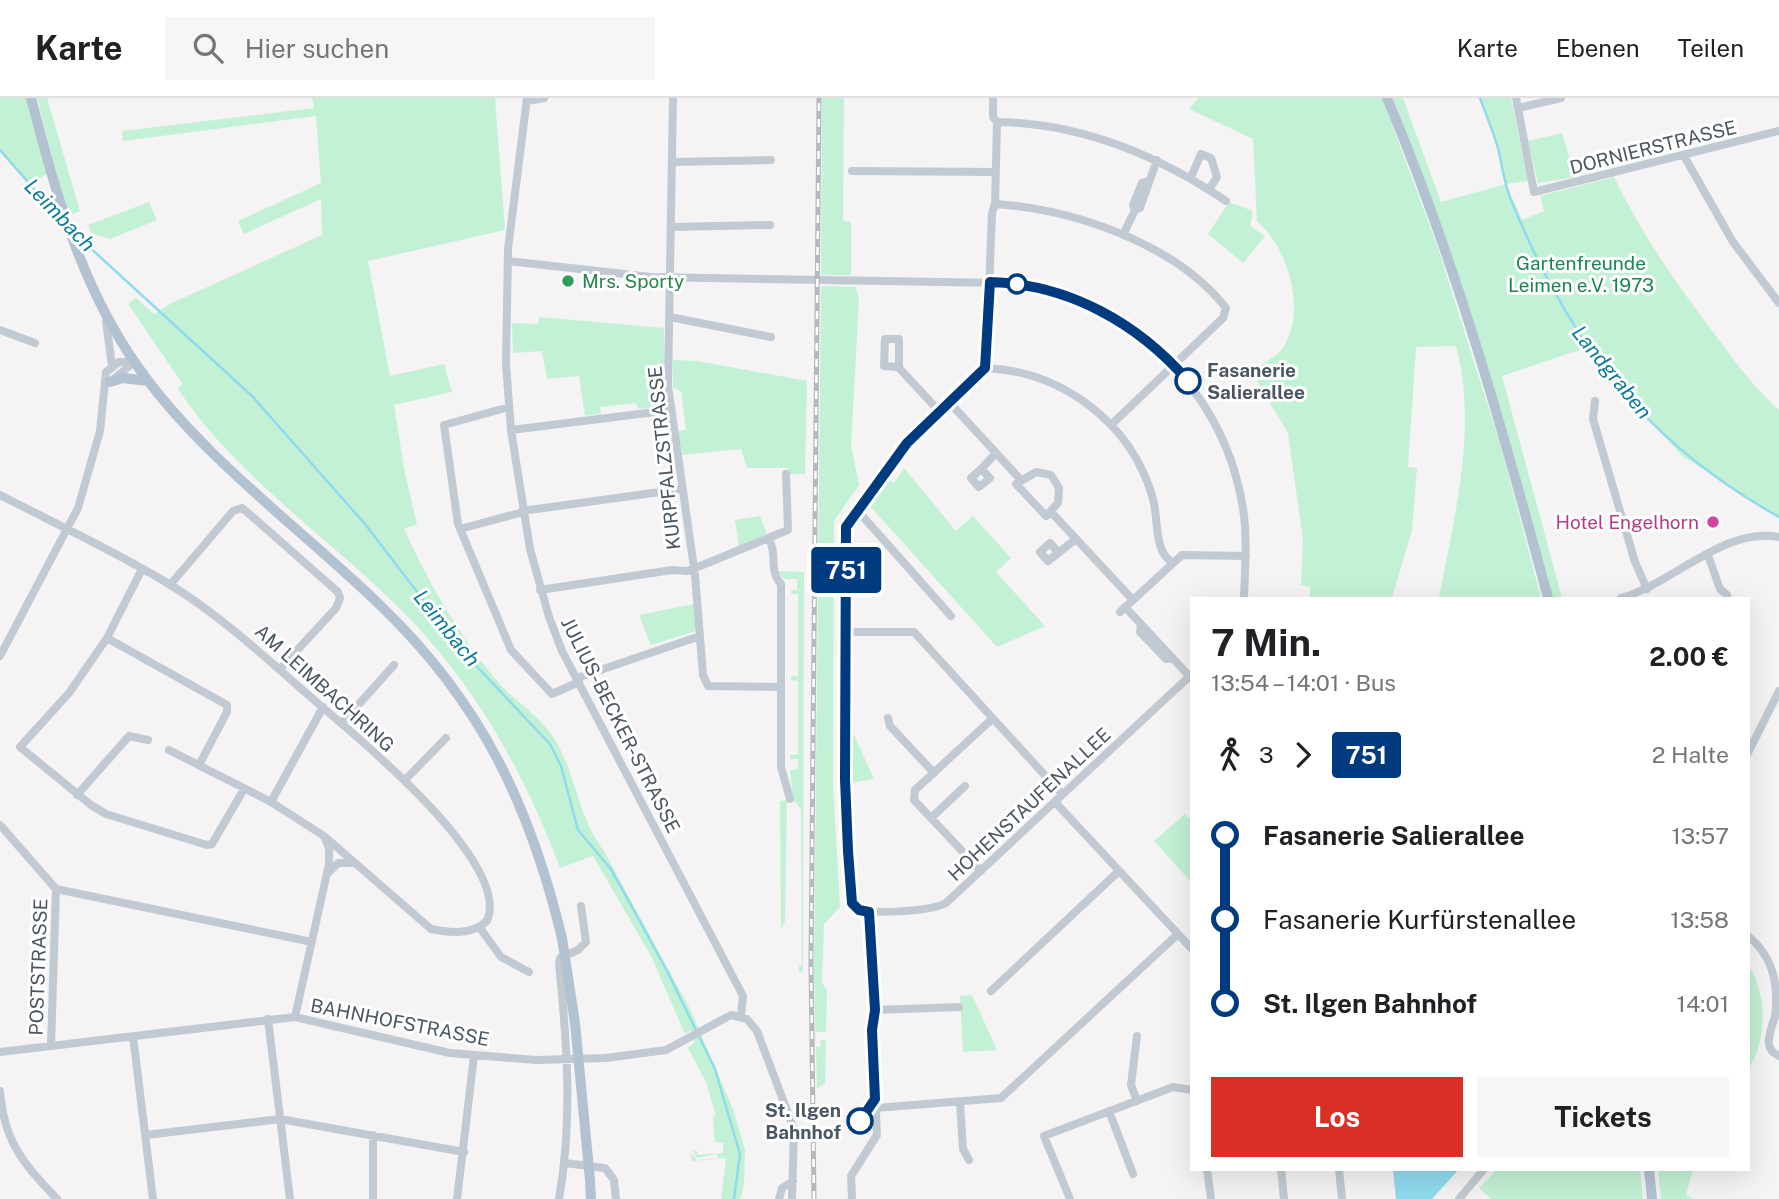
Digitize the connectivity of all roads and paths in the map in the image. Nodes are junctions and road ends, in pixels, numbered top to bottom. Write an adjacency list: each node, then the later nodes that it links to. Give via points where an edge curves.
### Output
1 (31, 98): 30 (main road, via 80,264)
2 (544, 98): 8 (street)
3 (673, 98): 15 (street, KURPFALZSTRASSE)
4 (993, 98): 10 (street)
5 (1387, 98): 74 (main road, via 1452,277)
6 (1516, 98): 9 (street)
7 (1561, 98): 9 (street)
8 (527, 99): 25 (street, JULIUS-BECKER-STRASSE)
9 (1518, 108): 12 (street, DORNIERSTRASSE, via 1534,191)
10 (997, 122): 14 (street, via 1081,134); 17 (street)
11 (1779, 131): 12 (street, DORNIERSTRASSE)
12 (1684, 156): 28 (street, via 1733,242)
13 (771, 160): 15 (street)
14 (1157, 160): 18 (street); 24 (street, via 1150,187)
15 (672, 162): 23 (street, KURPFALZSTRASSE)
16 (852, 171): 17 (street)
17 (996, 172): 21 (street)
18 (1191, 177): 19 (street); 19 (street, via 1201,154 1211,158 1217,177)
19 (1210, 188): 20 (street)
20 (1226, 201)
21 (995, 204): 24 (street, via 1063,214); 27 (street)
22 (770, 225): 23 (street)
23 (671, 227): 26 (street, KURPFALZSTRASSE)
24 (1123, 235): 36 (street, via 1184,271 1226,309 1224,317)
25 (508, 261): 26 (street); 44 (street, JULIUS-BECKER-STRASSE)
26 (670, 277): 27 (street); 29 (street, KURPFALZSTRASSE)
27 (990, 282): 36 (street, via 1037,288 1094,308 1141,336); 38 (street)
28 (1779, 303)
29 (670, 317): 32 (street); 45 (street, KURPFALZSTRASSE)
30 (106, 319): 34 (main road); 35 (street)
31 (0, 330): 33 (street)
32 (771, 337)
33 (34, 344)
34 (134, 362): 35 (street); 39 (street); 40 (main road)
35 (112, 366): 41 (street, via 104,379)
36 (1174, 366): 47 (street); 65 (street, via 1205,406 1231,460 1243,510)
37 (898, 367): 46 (street)
38 (985, 369): 43 (street); 47 (street, via 1013,371 1057,385 1094,408)
39 (110, 382): 40 (main road, via 123,378); 41 (street)
40 (148, 382): 161 (main road, bridge, via 227,465 385,609 456,691 516,790 546,873 562,938 575,1023)
41 (103, 394): 59 (street, via 94,461)
42 (1595, 401): 71 (street, via 1592,419)
43 (950, 403): 46 (street); 49 (street)
44 (509, 407): 48 (street, JULIUS-BECKER-STRASSE); 58 (street, via 444,426)
45 (671, 410): 48 (street); 53 (street, KURPFALZSTRASSE)
46 (940, 412): 56 (street, via 907,443)
47 (1111, 425): 66 (street, via 1144,474 1154,503 1161,551)
48 (511, 430): 55 (street, JULIUS-BECKER-STRASSE)
49 (996, 453): 50 (street); 52 (street)
50 (981, 469)
51 (786, 474): 62 (street, via 788,530)
52 (1021, 480): 57 (street, via 1016,484 1023,492 1046,516); 57 (street, via 1036,472 1055,479 1060,497)
53 (682, 489): 55 (street); 68 (street, KURPFALZSTRASSE)
54 (0, 495): 59 (street, AM LEIMBACHRING)
55 (523, 511): 58 (street); 70 (street, JULIUS-BECKER-STRASSE)
56 (858, 511): 77 (street); 78 (street, via 846,527)
57 (1051, 512): 61 (street)
58 (460, 528): 86 (street, via 512,652 550,694 556,695)
59 (68, 530): 67 (street, AM LEIMBACHRING); 81 (street)
60 (1779, 537): 64 (street, via 1744,537)
61 (1076, 538): 63 (street); 76 (street)
62 (769, 539): 68 (street); 87 (street, via 774,575 781,584)
63 (1058, 552)
64 (1708, 555): 71 (street); 72 (street)
65 (1246, 556): 66 (street, via 1188,554); 73 (street)
66 (1173, 563): 76 (street)
67 (142, 569): 69 (street, AM LEIMBACHRING); 80 (street)
68 (693, 569): 70 (street); 79 (street, KURPFALZSTRASSE)
69 (170, 585): 83 (street, AM LEIMBACHRING); 83 (street, via 233,511 242,508 340,598)
70 (540, 590): 86 (street, JULIUS-BECKER-STRASSE, via 556,638)
71 (1643, 593): 75 (street)
72 (1724, 596)
73 (1244, 597)
74 (1548, 597)
75 (1625, 597)
76 (1133, 600): 84 (street, via 1122,610 1141,625 1140,632 1166,659 1172,658)
77 (951, 616)
78 (845, 632): 91 (street, via 914,632); 116 (street, via 851,898 855,908)
79 (700, 636): 86 (street); 87 (street, KURPFALZSTRASSE, via 708,686)
80 (107, 638): 97 (street, via 224,701 228,712); 103 (street, via 69,693 20,747)
81 (0, 656)
82 (394, 665): 92 (street)
83 (280, 668): 89 (street, AM LEIMBACHRING)
84 (1190, 675)
85 (1190, 677): 102 (street, HOHENSTAUFENALLEE)
86 (578, 680): 126 (street, JULIUS-BECKER-STRASSE, via 743,996)
87 (781, 687): 104 (street, via 781,767)
88 (1779, 691): 95 (street)
89 (323, 707): 92 (street, AM LEIMBACHRING); 105 (street)
90 (888, 718): 98 (street, via 890,726)
91 (992, 719): 98 (street); 102 (street)
92 (342, 723): 99 (street, AM LEIMBACHRING)
93 (446, 738): 99 (street)
94 (148, 740): 103 (street, via 129,736)
95 (1750, 749)
96 (169, 750): 97 (street)
97 (199, 765): 101 (street)
98 (934, 773): 107 (street, via 915,790 914,800)
99 (405, 780): 117 (street, AM LEIMBACHRING, via 438,814 477,868 491,903)
100 (965, 786): 107 (street)
101 (244, 789): 103 (street, via 212,844 207,845 106,814); 105 (street)
102 (1062, 794): 106 (street, HOHENSTAUFENALLEE)
103 (78, 795)
104 (790, 799)
105 (271, 802): 109 (street)
106 (1055, 802): 111 (street, HOHENSTAUFENALLEE); 112 (street)
107 (931, 818): 111 (street)
108 (0, 825): 114 (street)
109 (324, 835): 110 (street); 113 (street, via 329,848)
110 (356, 863): 113 (street, via 338,863); 117 (street, via 431,929 447,933)
111 (981, 871): 116 (street, HOHENSTAUFENALLEE, via 938,907)
112 (1119, 871): 118 (street); 123 (street)
113 (327, 874): 120 (street)
114 (56, 889): 120 (street); 131 (street, POSTSTRASSE)
115 (581, 906): 135 (street, via 586,942 559,963)
116 (869, 912): 125 (street)
117 (480, 928): 122 (street, via 500,957)
118 (1178, 934): 121 (street); 139 (street, via 1008,1093 993,1100)
119 (1750, 938): 134 (street, via 1765,953 1775,976 1778,999 1769,1042)
120 (312, 942): 127 (street)
121 (1190, 947)
122 (529, 972)
123 (991, 991)
124 (959, 1007): 125 (street)
125 (875, 1010): 140 (street)
126 (741, 1016): 135 (street, BAHNHOFSTRASSE, via 727,1016 666,1050); 154 (street, via 759,1034 792,1120)
127 (295, 1017): 128 (street, BAHNHOFSTRASSE); 133 (street, BAHNHOFSTRASSE)
128 (268, 1019): 129 (street, BAHNHOFSTRASSE); 142 (street)
129 (134, 1036): 131 (street, BAHNHOFSTRASSE); 143 (street)
130 (1138, 1036): 138 (street, via 1131,1085)
131 (51, 1046): 132 (street, BAHNHOFSTRASSE)
132 (0, 1052)
133 (474, 1056): 135 (street, BAHNHOFSTRASSE); 145 (street)
134 (1779, 1056)
135 (568, 1060): 147 (street)
136 (1190, 1090): 138 (street, via 1173,1087)
137 (0, 1091): 155 (street, via 12,1146)
138 (1137, 1101): 141 (street)
139 (960, 1102): 140 (street); 146 (street, via 963,1149)
140 (876, 1108): 165 (street, via 877,1135 851,1177)
141 (1109, 1111): 153 (street); 166 (street, via 1047,1135 1044,1141)
142 (280, 1119): 143 (street); 144 (street); 157 (street)
143 (146, 1135): 156 (street)
144 (373, 1135): 145 (street); 158 (street)
145 (464, 1152): 159 (street)
146 (969, 1160)
147 (565, 1163): 160 (street); 162 (street, via 605,1168 614,1180)
148 (1208, 1171): 167 (street)
149 (1281, 1171): 168 (street)
150 (1339, 1171): 169 (street)
151 (1483, 1171): 170 (street)
152 (1650, 1171): 171 (main road)
153 (1133, 1174)
154 (793, 1181): 163 (street, via 782,1188); 164 (street)
155 (57, 1199)
156 (153, 1199)
157 (290, 1199)
158 (373, 1199)
159 (457, 1199)
160 (559, 1199)
161 (591, 1199)
162 (616, 1199)
163 (779, 1199)
164 (792, 1199)
165 (852, 1199)
166 (1070, 1199)
167 (1211, 1199)
168 (1284, 1199)
169 (1342, 1199)
170 (1459, 1199)
171 (1652, 1199)

